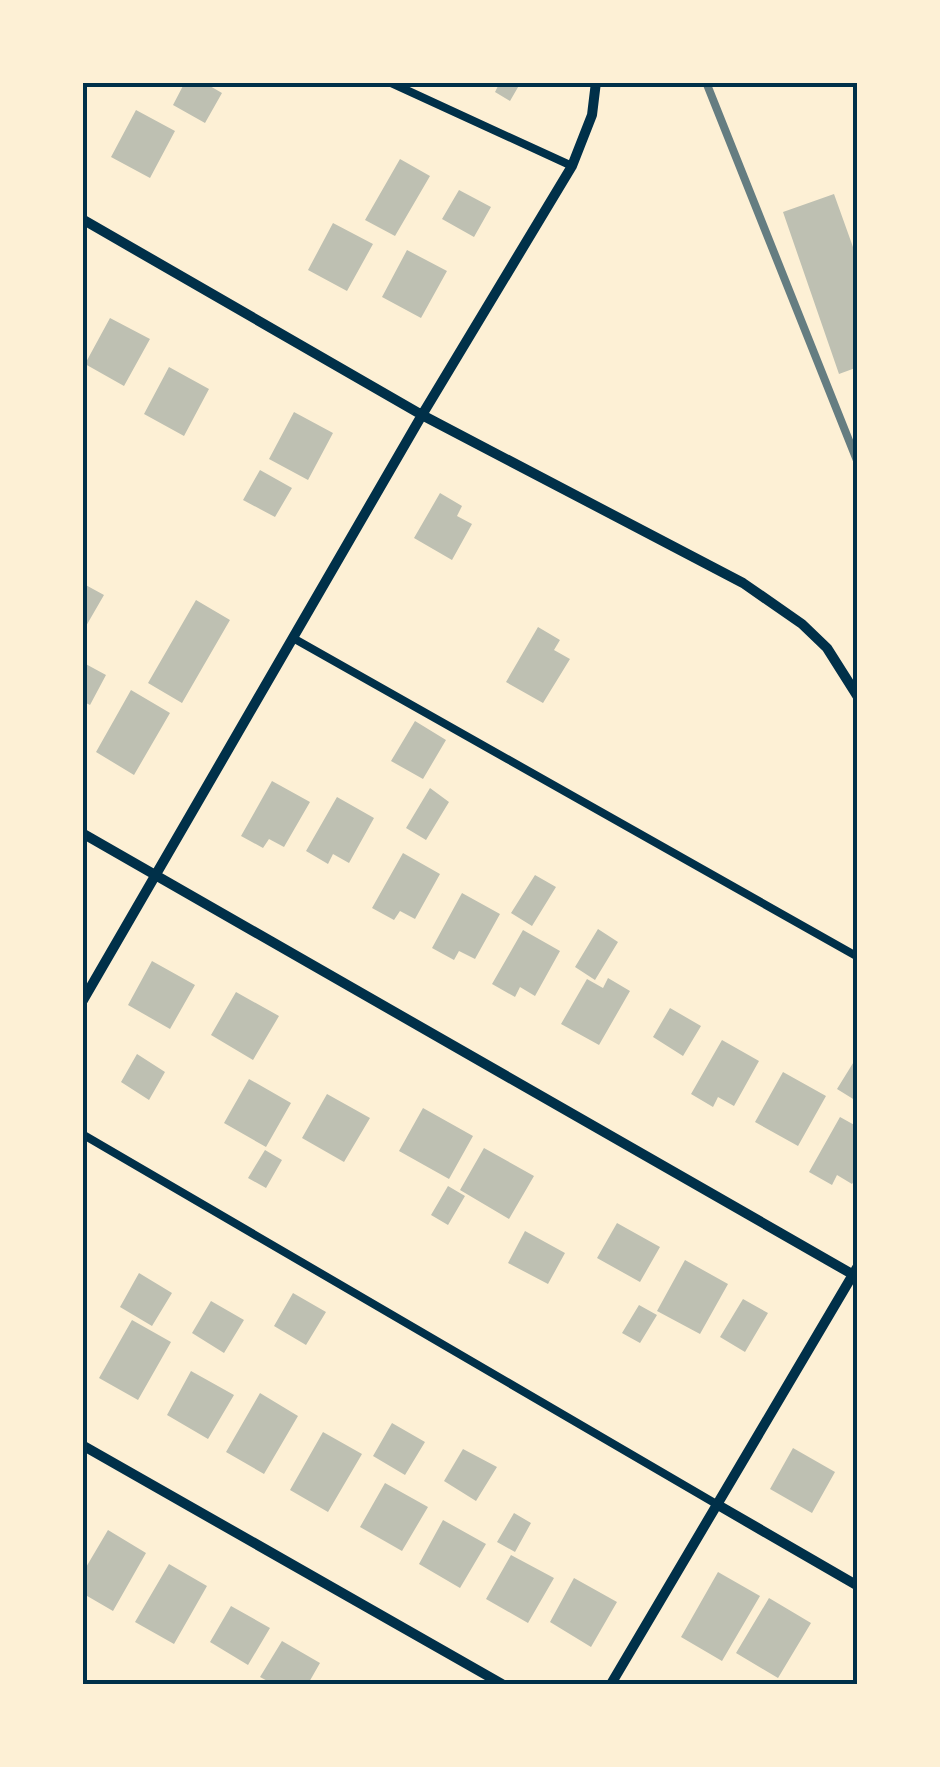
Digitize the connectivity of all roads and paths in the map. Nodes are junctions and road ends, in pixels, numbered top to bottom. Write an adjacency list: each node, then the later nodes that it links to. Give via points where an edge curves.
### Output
1 (389, 82): 3 (lane)
2 (596, 82): 3 (street, via 592,115)
3 (572, 166): 5 (street)
4 (82, 220): 5 (street)
5 (422, 415): 6 (street); 7 (street, via 743,583 827,648)
6 (294, 638): 9 (street); 10 (lane)
7 (858, 697)
8 (82, 833): 9 (street)
9 (156, 875): 11 (street); 13 (street)
10 (858, 957)
11 (82, 1002)
12 (82, 1134): 15 (lane)
13 (855, 1270): 15 (street)
14 (82, 1446): 17 (street)
15 (718, 1505): 16 (street); 18 (street)
16 (858, 1586)
17 (502, 1684)
18 (611, 1684)

